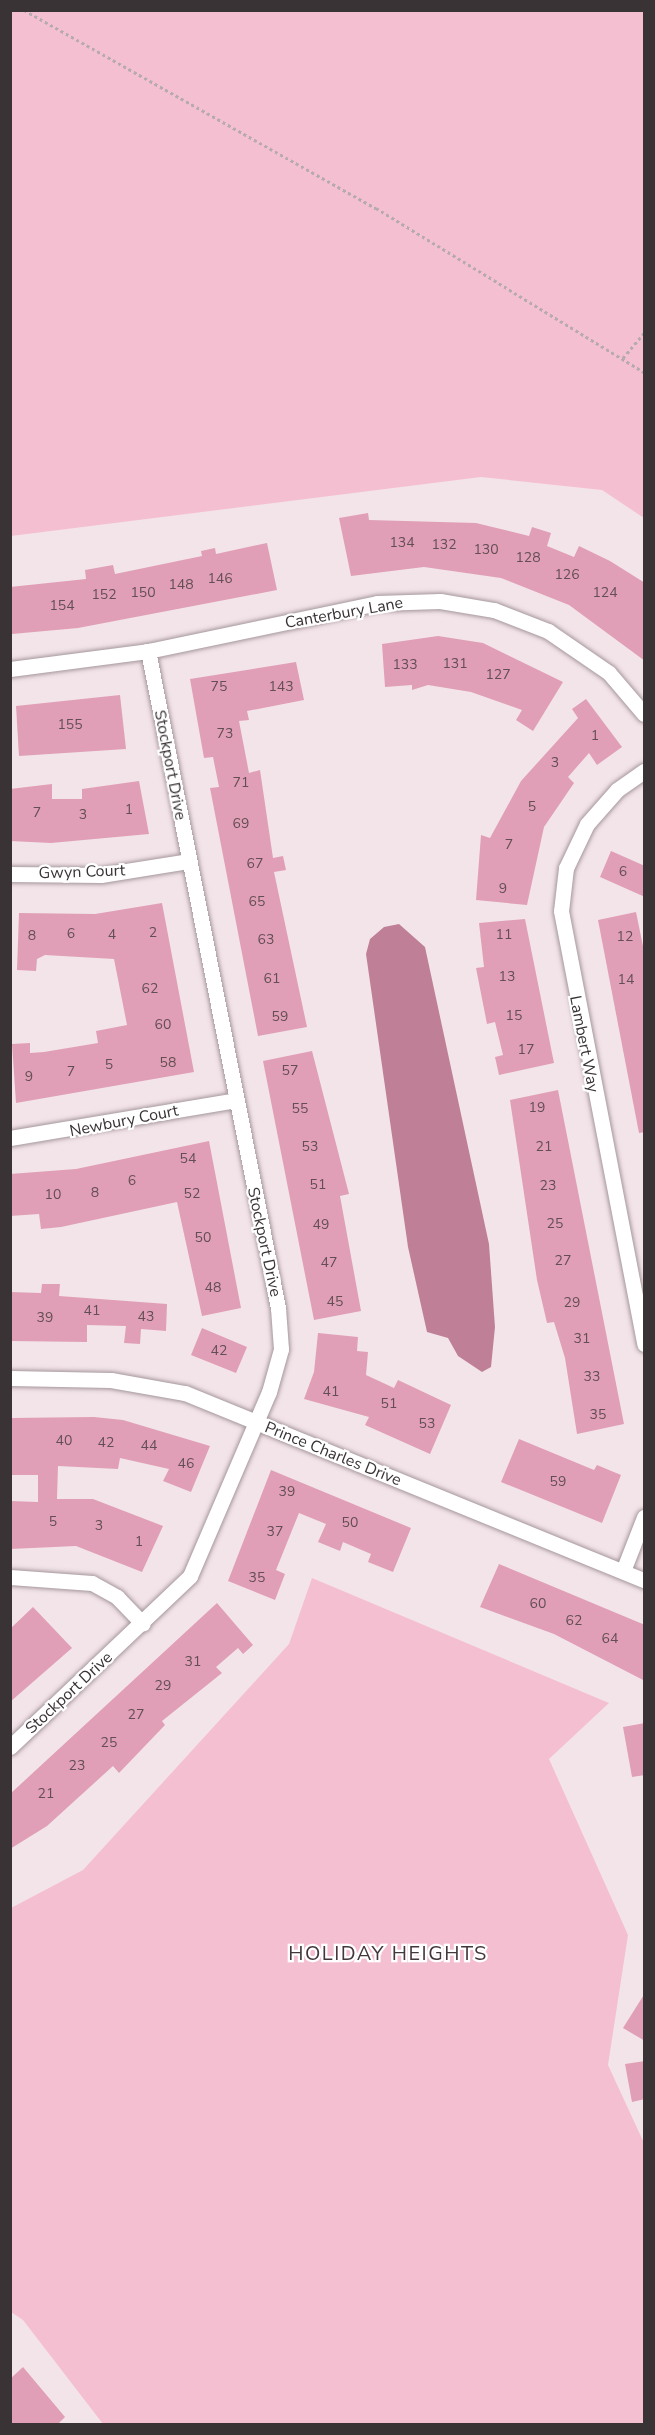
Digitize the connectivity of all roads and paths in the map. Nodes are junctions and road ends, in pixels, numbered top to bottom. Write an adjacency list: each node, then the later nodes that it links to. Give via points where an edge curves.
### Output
1 (24, 10): 3 (path, via 376,208)
2 (645, 333): 3 (path)
3 (622, 358): 4 (path)
4 (645, 372)
5 (148, 651): 6 (street, Canterbury Lane); 7 (street, Canterbury Lane, via 377,603 457,602 511,615 566,641 609,673); 9 (street, Stockport Drive)
6 (10, 669)
7 (645, 714)
8 (645, 771): 13 (street, Lambert Way, via 617,790 587,824 566,868 561,911)
9 (188, 861): 10 (street, Gwyn Court, via 101,875); 11 (street, Stockport Drive)
10 (10, 874)
11 (236, 1100): 12 (street, Newbury Court); 16 (street, Stockport Drive, via 281,1329 278,1364)
12 (10, 1138)
13 (641, 1304): 14 (street, Lambert Way)
14 (645, 1344)
15 (10, 1378): 16 (street, Prince Charles Drive, via 149,1385)
16 (256, 1422): 18 (street, Prince Charles Drive); 21 (street, Stockport Drive, via 198,1564)
17 (645, 1517): 18 (street)
18 (623, 1571): 20 (street, Prince Charles Drive)
19 (10, 1577): 21 (street, via 92,1583 117,1597)
20 (645, 1580)
21 (143, 1624): 22 (street, Stockport Drive)
22 (10, 1747)

